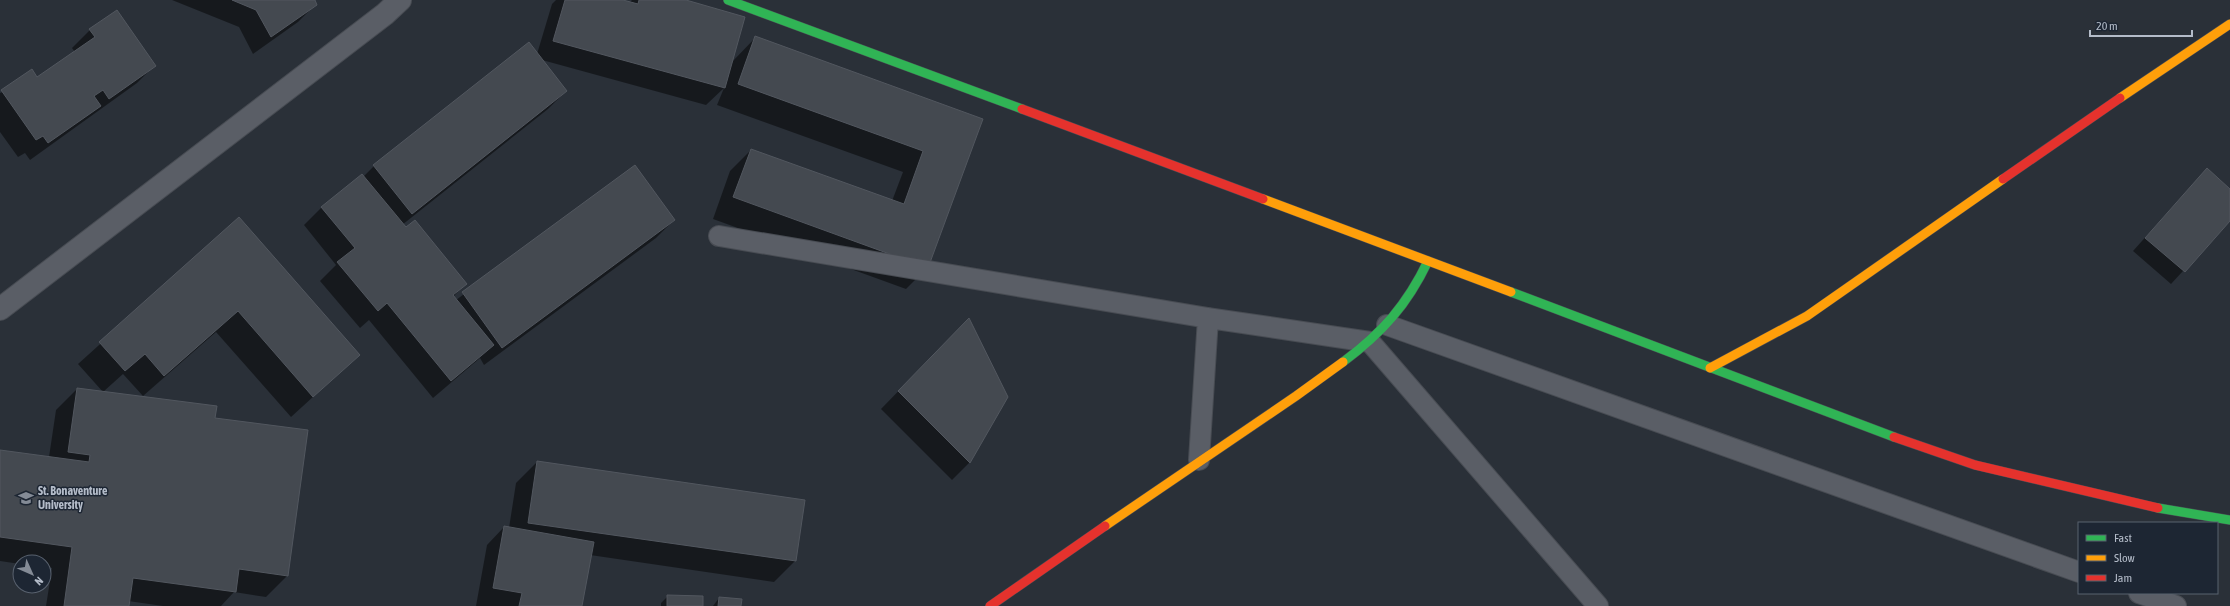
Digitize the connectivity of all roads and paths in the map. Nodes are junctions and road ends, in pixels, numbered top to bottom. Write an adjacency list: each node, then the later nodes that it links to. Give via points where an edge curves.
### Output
1 (400, 0): 6 (street, via 379,19)
2 (728, 0): 5 (street)
3 (2230, 24): 10 (street, via 2190,49 1807,316)
4 (719, 236): 7 (lane)
5 (1428, 261): 8 (street, via 1416,284); 10 (street)
6 (0, 309)
7 (1208, 318): 9 (lane); 11 (lane)
8 (1387, 325): 9 (street); 13 (lane)
9 (1370, 342): 11 (street, via 1296,396); 16 (lane)
10 (1710, 368): 12 (street, via 1975,465 2174,512)
11 (1199, 460): 15 (street)
12 (2230, 520)
13 (2078, 572)
14 (2142, 594): 17 (lane)
15 (1002, 603)
16 (1598, 606)
17 (2176, 606)

